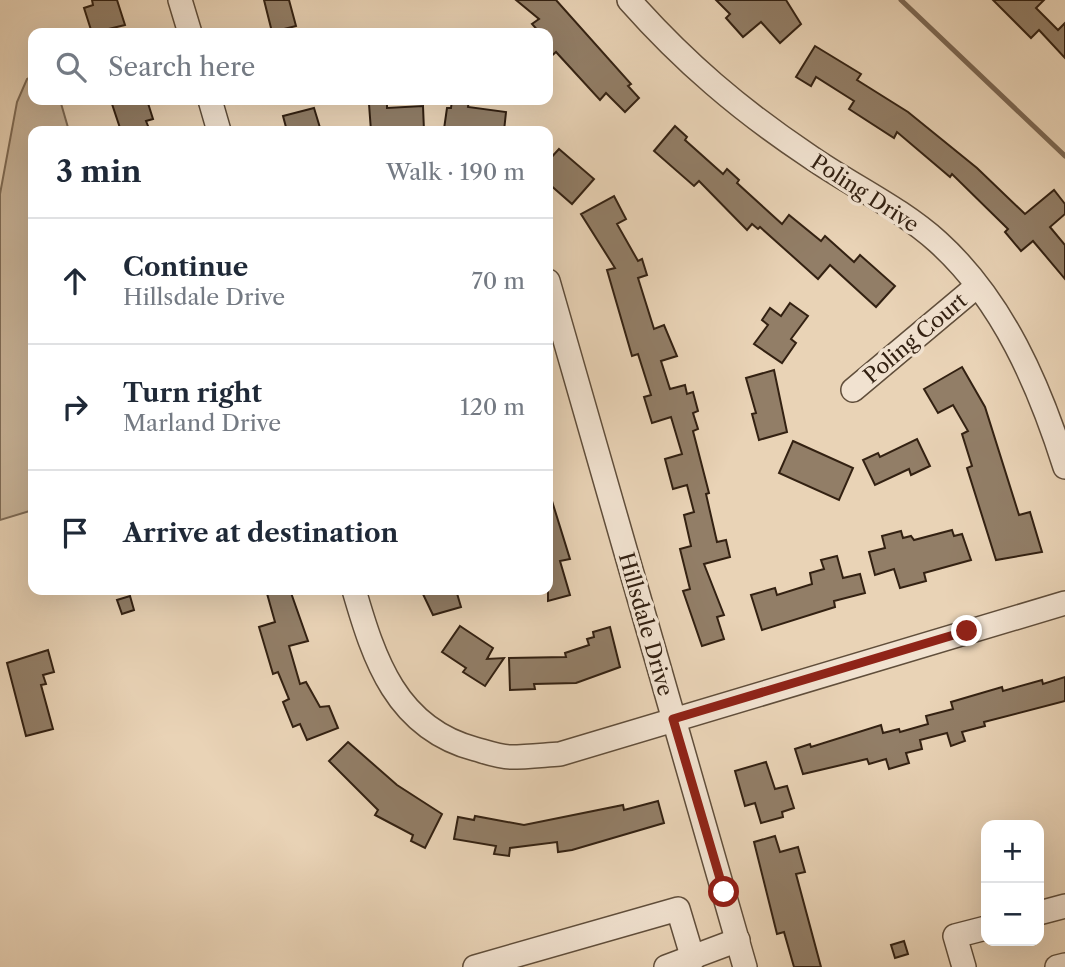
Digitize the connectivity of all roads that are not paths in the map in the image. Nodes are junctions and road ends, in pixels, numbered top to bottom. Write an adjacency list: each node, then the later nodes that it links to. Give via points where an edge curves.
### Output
1 (180, 0): 3 (street)
2 (629, 0): 6 (street, Poling Drive, via 677,54 744,112 884,200 939,242)
3 (188, 28)
4 (211, 105): 5 (street)
5 (218, 126)
6 (977, 286): 8 (street, Poling Court); 9 (street, Poling Drive, via 1030,370)
7 (553, 299): 12 (street, Hillsdale Drive)
8 (853, 390)
9 (1065, 467)
10 (356, 595): 12 (street, via 381,673 397,697 425,725 459,745 509,757 560,754)
11 (1065, 603): 12 (street)
12 (673, 719): 16 (street, Hillsdale Drive)
13 (1065, 906): 14 (street)
14 (1044, 912)
15 (981, 929): 21 (street, via 955,936)
16 (742, 955): 17 (street, via 708,949)
17 (692, 959): 19 (street, via 678,909); 20 (street)
18 (1065, 965): 22 (street)
19 (475, 967)
20 (666, 967)
21 (964, 967)
22 (1057, 967)

